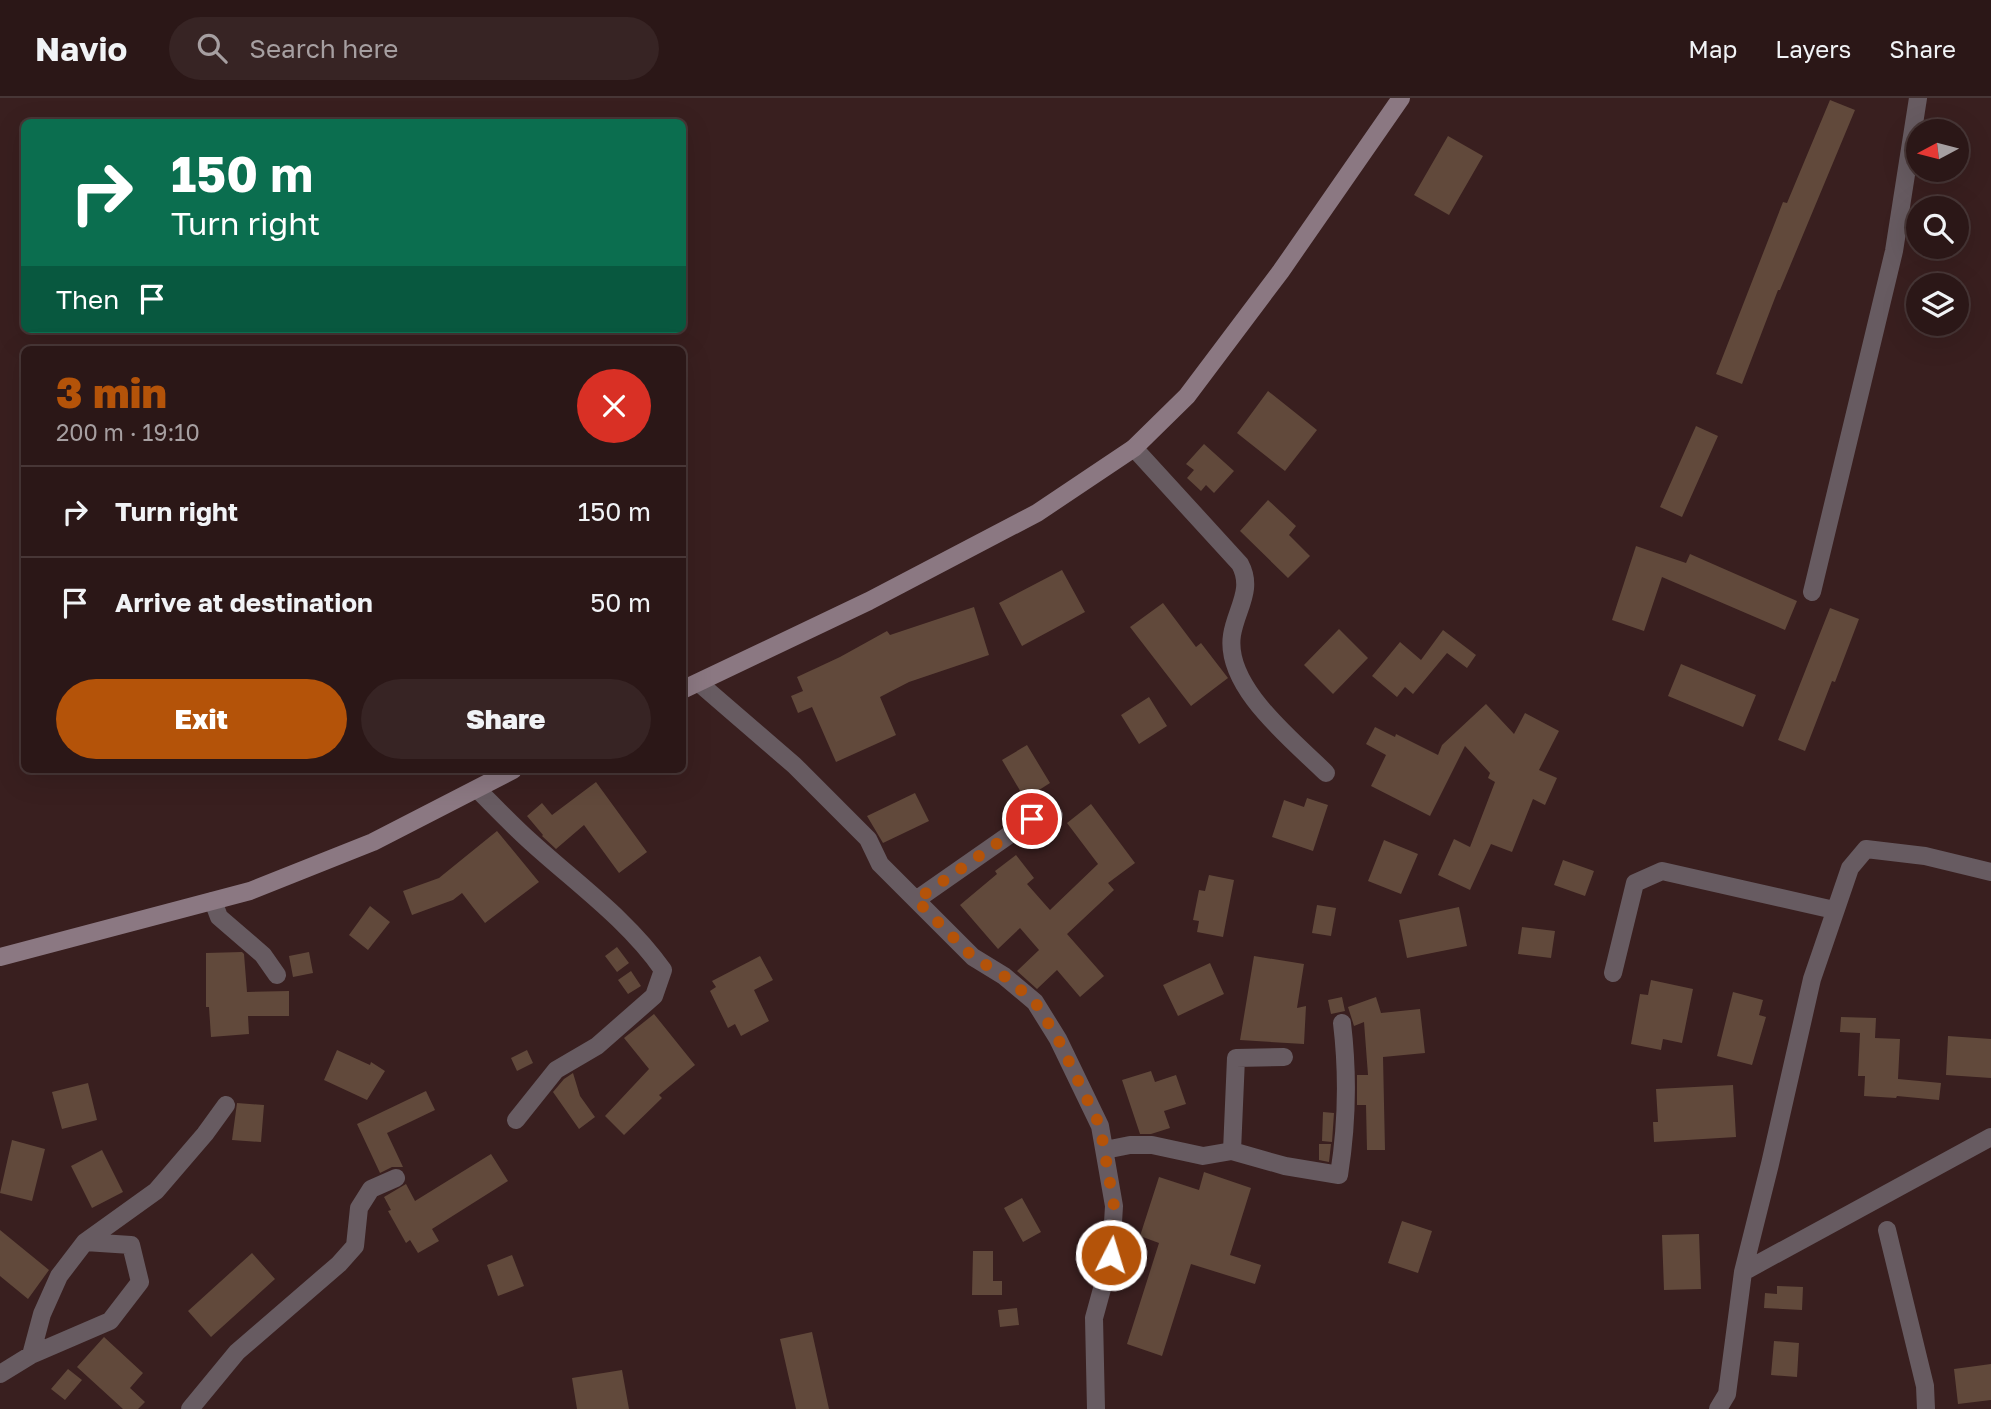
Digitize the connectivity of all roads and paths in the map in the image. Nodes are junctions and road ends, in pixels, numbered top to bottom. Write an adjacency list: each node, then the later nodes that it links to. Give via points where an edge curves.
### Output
1 (1401, 98): 3 (street, via 1187,396)
2 (1917, 98): 4 (street, via 1894,251)
3 (1134, 448): 5 (street, via 1037,513); 7 (street, via 1240,564 1247,585 1232,635 1236,668 1257,704)
4 (1812, 592)
5 (691, 687): 11 (street, via 794,765 868,839 880,864)
6 (507, 773): 8 (street)
7 (1326, 773)
8 (477, 789): 12 (street, via 373,842); 20 (street, via 647,947 663,970 654,996 597,1046 556,1070)
9 (1054, 815): 11 (street, via 1032,819)
10 (1991, 872): 13 (street, via 1925,856 1866,849 1850,868)
11 (916, 900): 22 (street, via 973,957 1035,1002 1100,1126)
12 (213, 901): 14 (street); 16 (street, via 219,917 264,955)
13 (1834, 910): 15 (street, via 1662,871 1635,883); 27 (street, via 1812,979)
14 (0, 957)
15 (1613, 973)
16 (278, 975)
17 (1342, 1023): 23 (street, via 1346,1060 1339,1175)
18 (1284, 1057): 23 (street, via 1236,1058)
19 (226, 1105): 26 (street, via 156,1191)
20 (516, 1119)
21 (1991, 1138): 27 (street)
22 (1105, 1150): 23 (street, via 1130,1144 1203,1156); 31 (street, via 1114,1206 1111,1255 1094,1318)
23 (1233, 1151)
24 (396, 1178): 30 (street, via 371,1189 359,1208 355,1246 339,1264 237,1352)
25 (1887, 1230): 33 (street, via 1925,1385)
26 (85, 1242): 28 (street, via 60,1276); 28 (street, via 131,1245 140,1282 110,1321)
27 (1743, 1272): 32 (street, via 1727,1394)
28 (30, 1355): 29 (street)
29 (0, 1374)
30 (190, 1409)
31 (1096, 1409)
32 (1718, 1409)
33 (1926, 1409)

